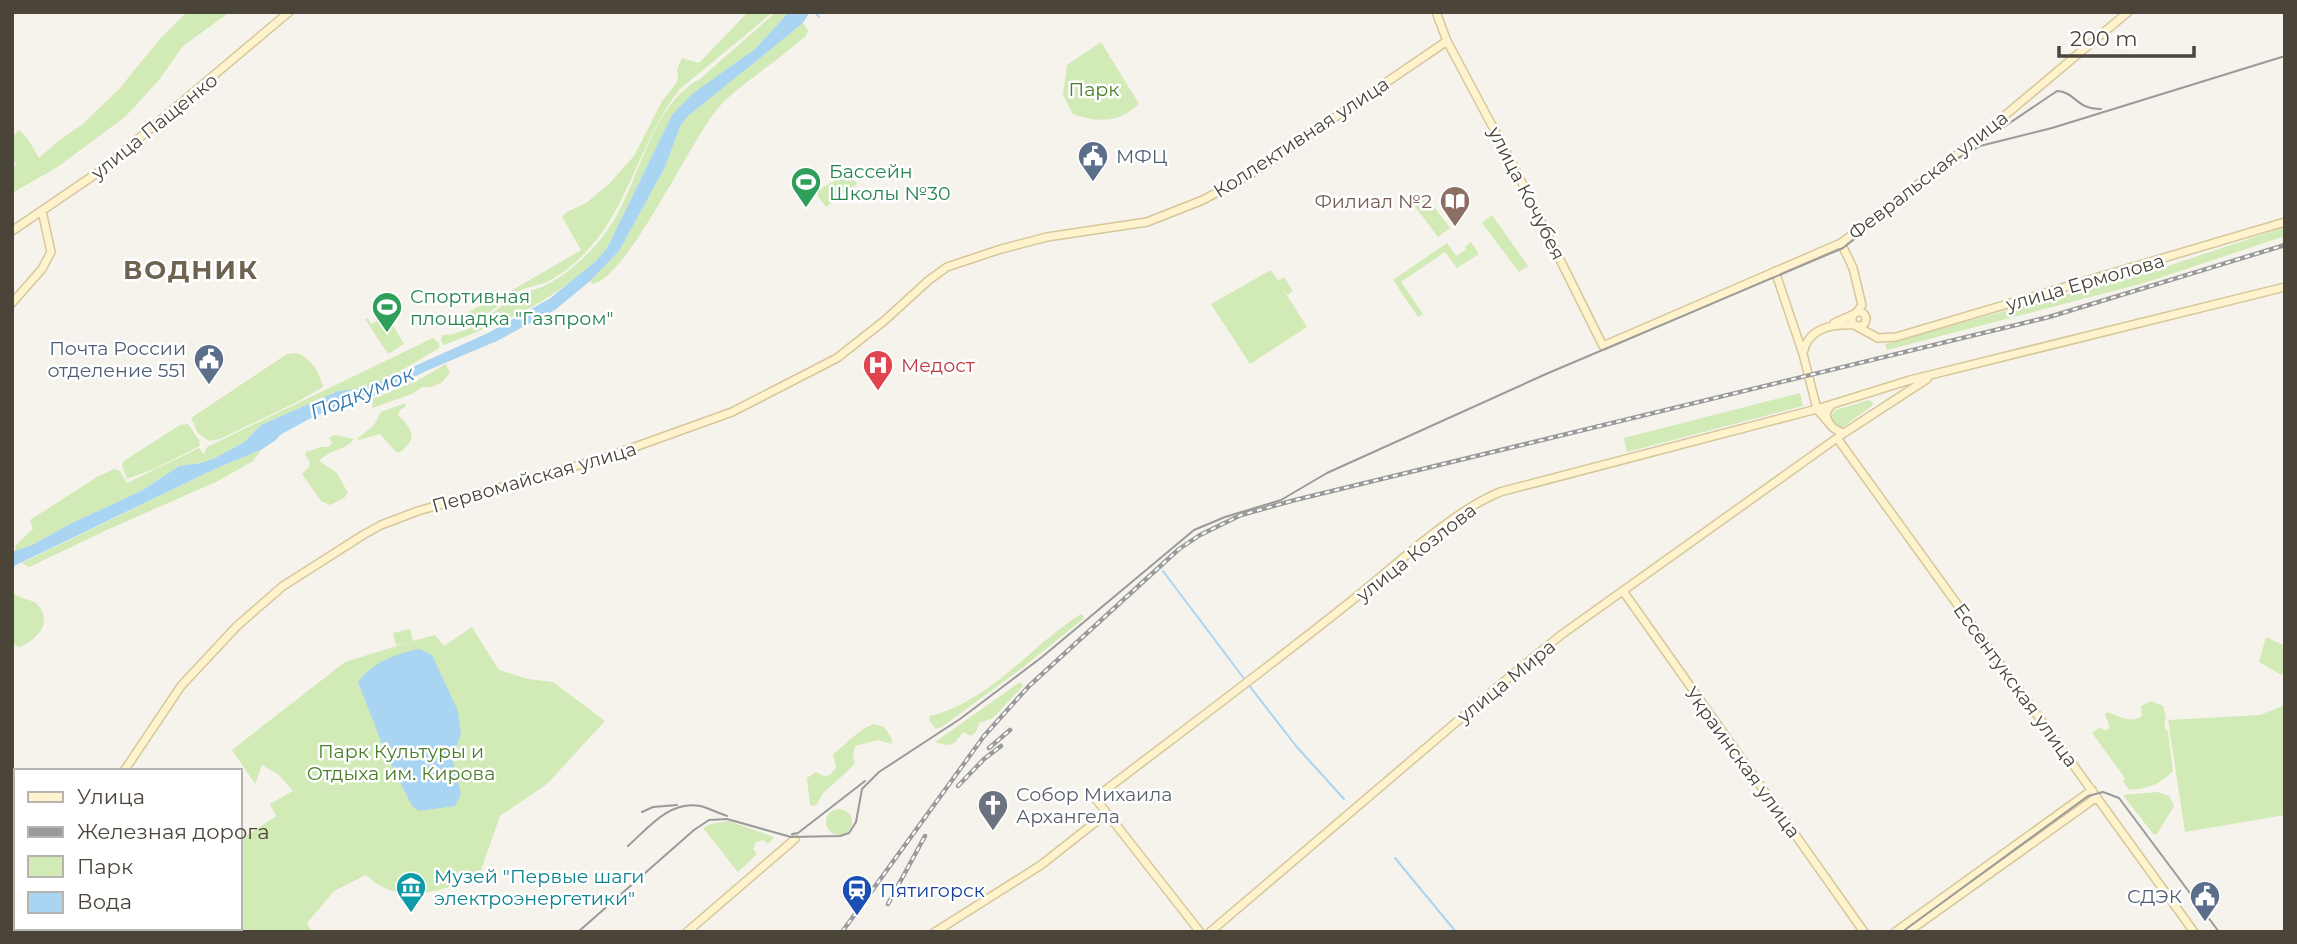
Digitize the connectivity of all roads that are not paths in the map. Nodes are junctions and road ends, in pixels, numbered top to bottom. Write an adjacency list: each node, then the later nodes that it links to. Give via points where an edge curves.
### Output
1 (289, 12): 5 (street, улица Пащенко, via 100,171)
2 (1437, 12): 4 (street)
3 (2128, 12): 8 (street, Февральская улица, via 1971,144)
4 (1447, 41): 9 (street, Коллективная улица, via 1256,171 1203,200 1147,222 1046,237); 17 (street, улица Кочубея)
5 (42, 211): 7 (street, улица Пащенко); 12 (street, via 51,252)
6 (2285, 222): 15 (street, улица Ермолова)
7 (12, 231)
8 (1841, 243): 10 (street, Февральская улица); 13 (street, via 1853,268)
9 (996, 250): 28 (street, Первомайская улица, via 947,267 844,354 732,412 607,457 418,511 363,535 283,586 237,626 181,686)
10 (1775, 271): 16 (street); 17 (street, Февральская улица)
11 (2285, 287): 19 (street)
12 (12, 303)
13 (1860, 314): 14 (street, via 1851,321); 14 (street, via 1862,326); 15 (street, via 1872,331); 16 (street, via 1803,334)
14 (1855, 326): 15 (street); 18 (street, via 1835,326 1811,334)
15 (1885, 339)
16 (1799, 343): 18 (street)
17 (1604, 346)
18 (1803, 354): 22 (street)
19 (1931, 377): 20 (street); 23 (street, улица Мира)
20 (1866, 395): 21 (street); 23 (street, via 1877,400)
21 (1831, 404): 22 (street, улица Козлова); 24 (street)
22 (1817, 409): 24 (street); 30 (street, улица Козлова, via 1490,496 1438,531 1096,798)
23 (1874, 413): 25 (street, улица Мира)
24 (1828, 422): 25 (street); 26 (street, via 1830,437)
25 (1840, 435): 26 (street, улица Мира); 29 (street, Ессентукская улица)
26 (1819, 450): 27 (street, улица Мира)
27 (1623, 592): 35 (street, улица Мира, via 1501,684); 36 (street, Украинская улица)
28 (125, 769)
29 (2094, 794): 37 (street); 38 (street); 39 (street, Ессентукская улица)
30 (1107, 813): 33 (street, via 1041,866); 34 (street)
31 (794, 839): 32 (street)
32 (687, 932)
33 (935, 932)
34 (1200, 932)
35 (1210, 932)
36 (1864, 932)
37 (1895, 932)
38 (1908, 932)
39 (2194, 932)

